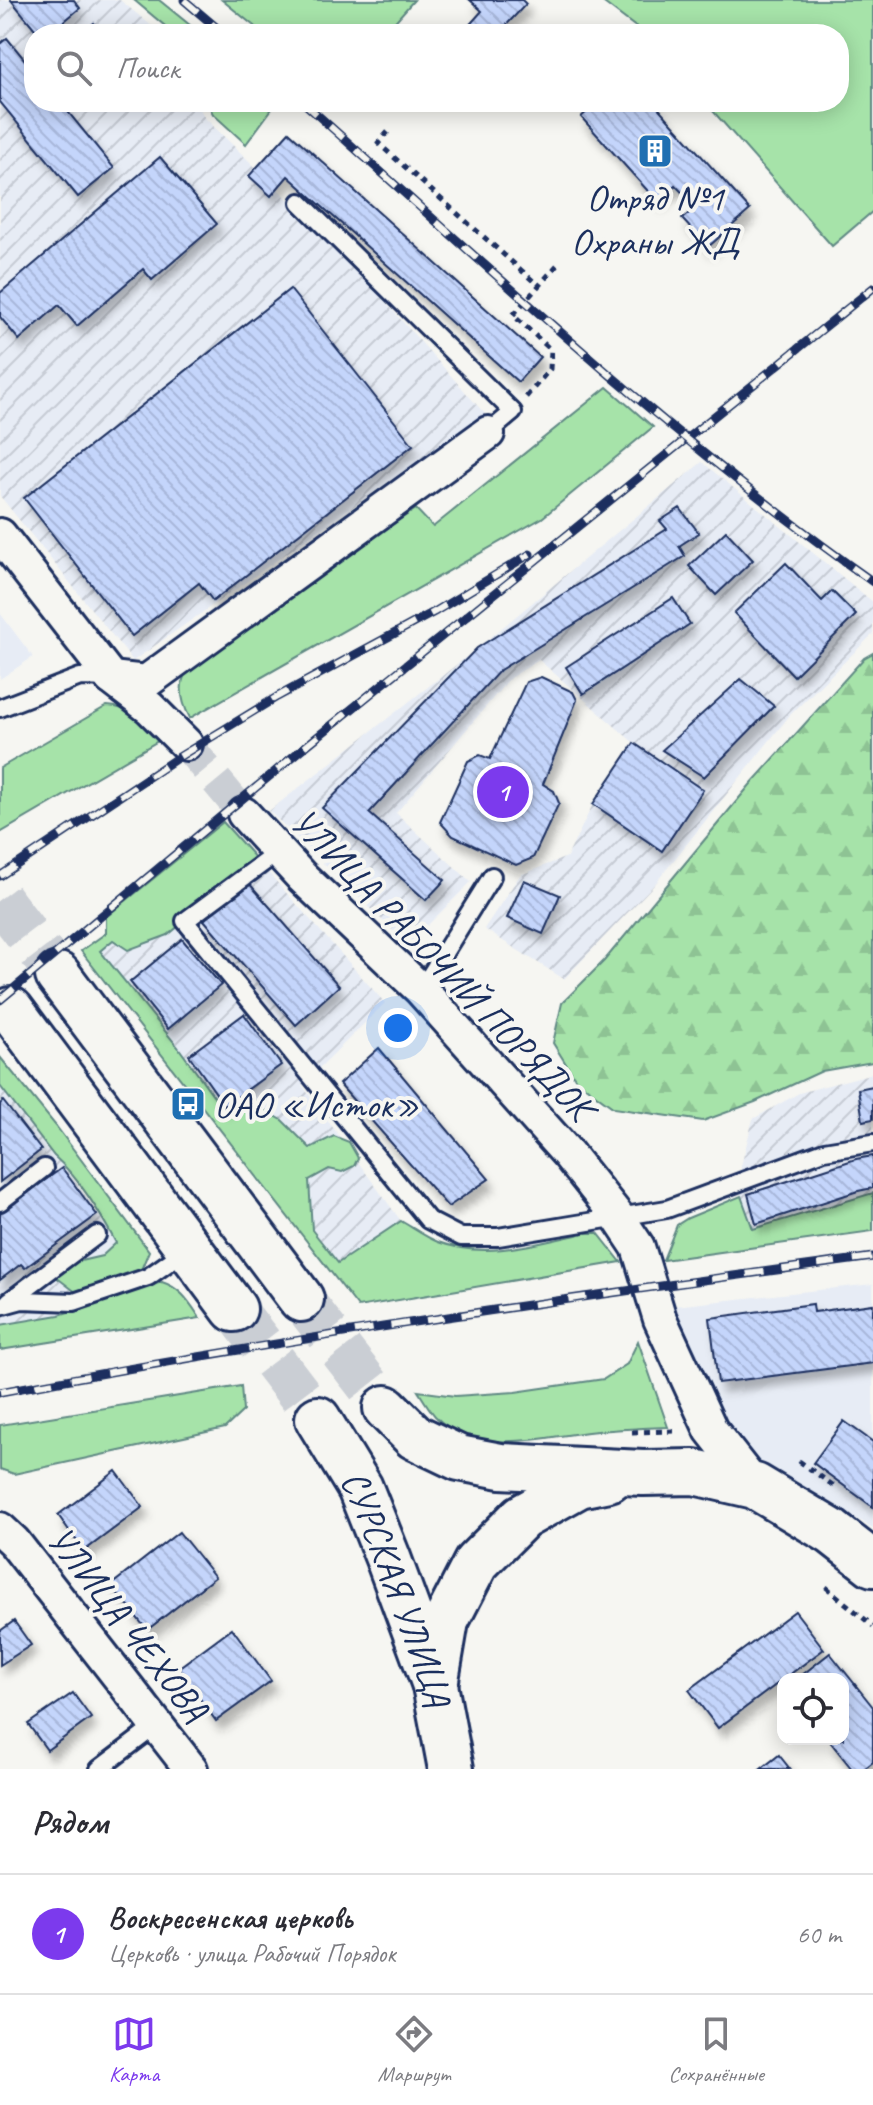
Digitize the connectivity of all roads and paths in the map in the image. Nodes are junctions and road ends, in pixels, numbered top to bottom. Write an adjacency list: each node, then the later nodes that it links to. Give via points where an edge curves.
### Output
1 (388, 132): 4 (path, via 378,143)
2 (300, 202): 5 (lane)
3 (559, 263): 4 (path)
4 (539, 286): 5 (path, via 513,315 551,350 550,369)
5 (513, 412): 6 (lane)
6 (488, 433): 8 (street, via 146,682)
7 (0, 535): 8 (street)
8 (111, 678): 9 (lane, via 80,677); 10 (street)
9 (0, 707)
10 (186, 744)
11 (244, 814): 12 (street, УЛИЦА РАБОЧИЙ ПОРЯДОК)
12 (278, 852): 15 (street, УЛИЦА РАБОЧИЙ ПОРЯДОК); 20 (lane, via 185,921 428,1220 461,1237 486,1237)
13 (492, 876): 15 (lane)
14 (58, 975): 23 (main road)
15 (421, 990): 20 (street, УЛИЦА РАБОЧИЙ ПОРЯДОК)
16 (11, 1010): 22 (main road)
17 (873, 1143): 20 (lane, via 824,1151 667,1209)
18 (44, 1168): 19 (lane)
19 (0, 1202)
20 (618, 1217): 29 (street, УЛИЦА РАБОЧИЙ ПОРЯДОК, via 638,1247 660,1319 711,1430)
21 (97, 1235): 24 (lane)
22 (189, 1248): 24 (lane, via 148,1277 74,1302 22,1300); 25 (main road)
23 (301, 1299)
24 (2, 1306)
25 (234, 1309)
26 (386, 1408): 28 (main road, СУРСКАЯ УЛИЦА, via 415,1437 459,1458 501,1466)
27 (318, 1419): 34 (main road, СУРСКАЯ УЛИЦА, via 360,1488)
28 (643, 1473): 29 (main road, via 694,1472); 34 (main road, via 579,1485 522,1517 476,1563 446,1621)
29 (755, 1486): 31 (main road, via 832,1532)
30 (0, 1529): 35 (street, УЛИЦА ЧЕХОВА)
31 (873, 1564)
32 (826, 1587): 33 (path)
33 (873, 1626)
34 (435, 1685): 38 (main road, СУРСКАЯ УЛИЦА)
35 (157, 1725): 36 (lane); 37 (street, УЛИЦА ЧЕХОВА)
36 (99, 1769)
37 (191, 1769)
38 (451, 1769)

